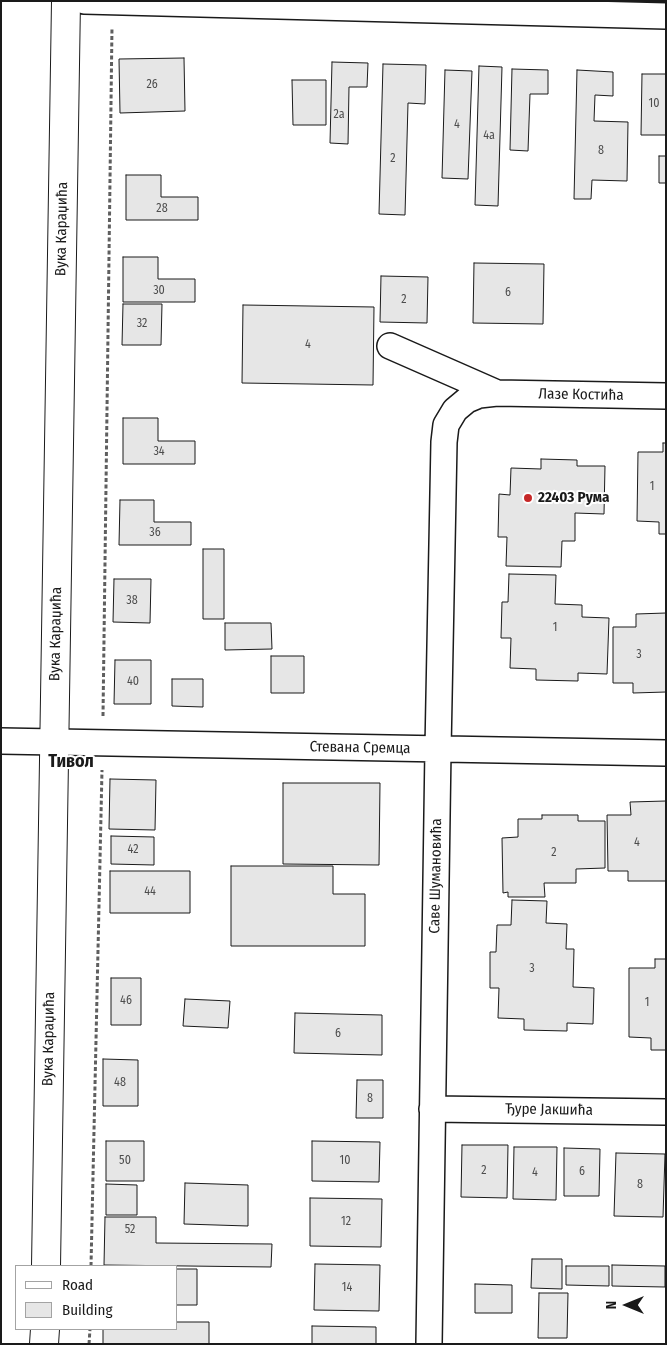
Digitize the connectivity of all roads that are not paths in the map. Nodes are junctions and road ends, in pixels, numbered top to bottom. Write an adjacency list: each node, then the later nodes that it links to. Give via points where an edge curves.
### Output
1 (66, 1): 9 (main road, Вука Караџића)
2 (84, 1): 3 (street)
3 (666, 16)
4 (390, 346): 5 (street, Лазе Костића)
5 (497, 393): 6 (street, Лазе Костића); 7 (street, Лазе Костића, via 466,400)
6 (666, 396)
7 (455, 410): 10 (street, Саве Шумановића, via 446,425 444,442)
8 (1, 741): 9 (street, Стевана Сремца)
9 (54, 742): 10 (street, Стевана Сремца); 14 (main road, Вука Караџића)
10 (438, 749): 11 (street, Стевана Сремца); 12 (street, Саве Шумановића)
11 (666, 753)
12 (432, 1108): 13 (street, Ђуре Јакшића); 17 (street, Саве Шумановића)
13 (666, 1112)
14 (46, 1265)
15 (45, 1330): 16 (main road)
16 (44, 1344)
17 (429, 1344)

